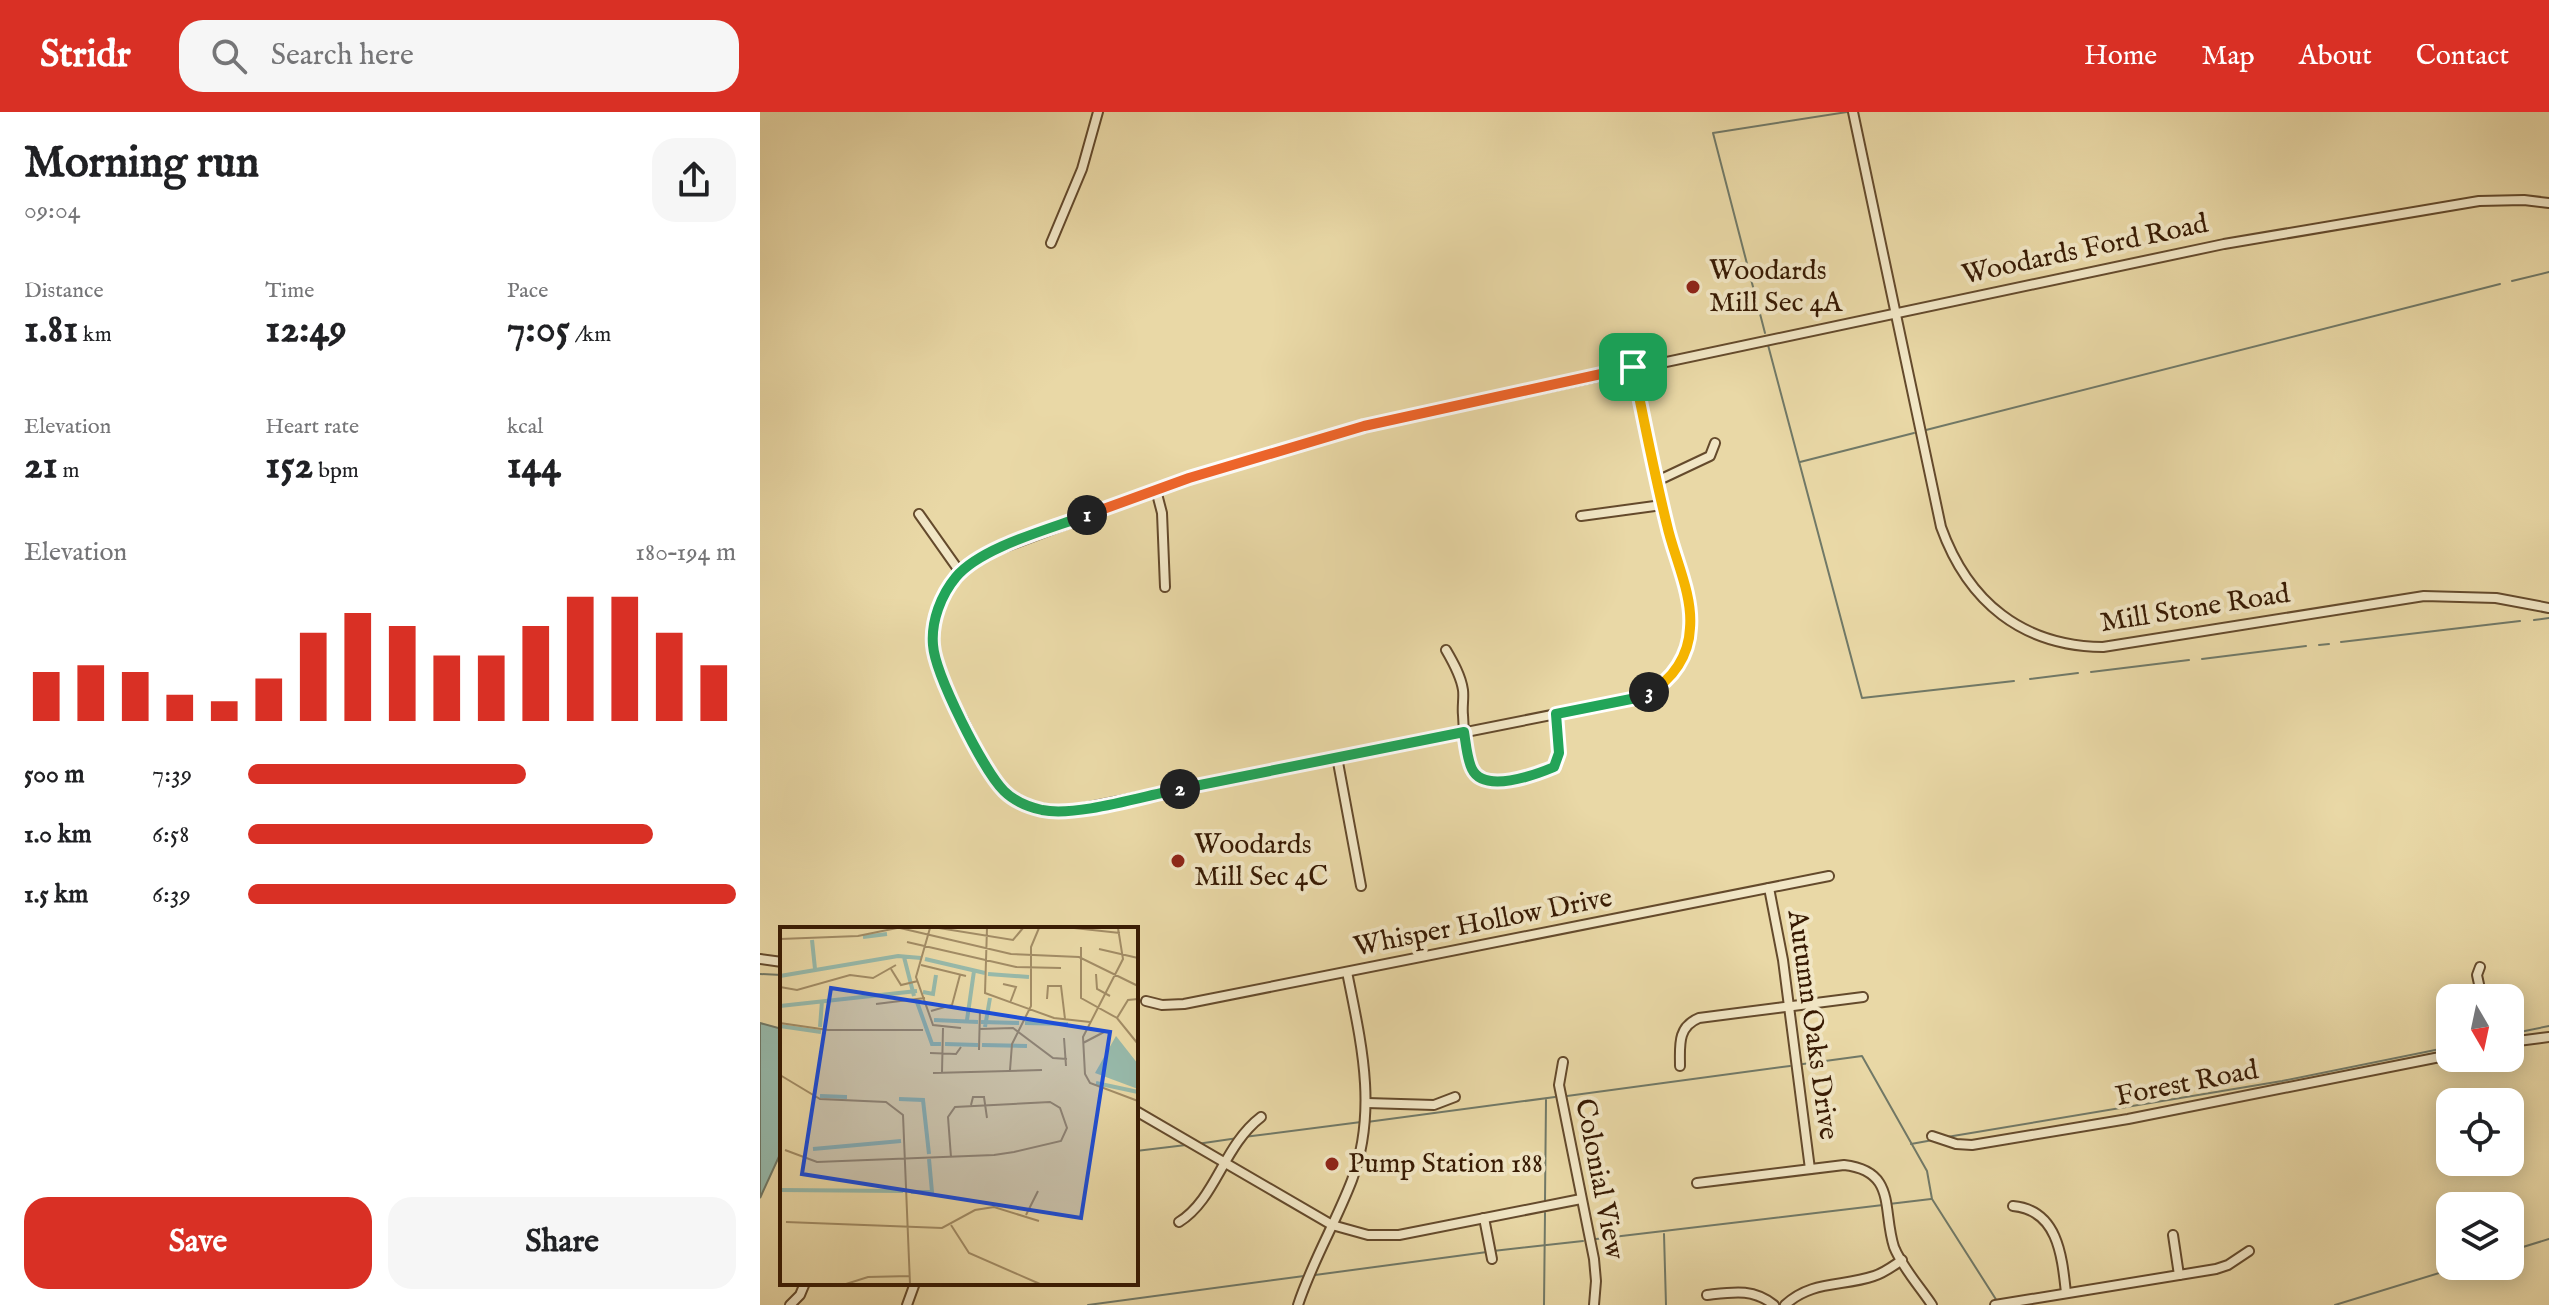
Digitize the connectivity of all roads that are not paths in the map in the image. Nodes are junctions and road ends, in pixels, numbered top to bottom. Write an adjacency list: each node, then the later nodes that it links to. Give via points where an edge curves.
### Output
1 (1098, 112): 4 (street, via 1082,169)
2 (1853, 112): 5 (street, Mill Stone Road)
3 (2549, 203): 5 (street, Woodards Ford Road, via 2461,204 2224,244)
4 (1051, 243)
5 (1895, 313): 6 (street, Woodards Ford Road); 15 (street, Mill Stone Road, via 1949,550 1977,593 2033,633 2070,645 2103,647 2446,595 2510,599)
6 (1633, 367): 8 (street, Woodards Ford Road); 9 (street, Woodards Ford Road, via 1364,426)
7 (1715, 443): 8 (street, via 1710,456)
8 (1657, 481): 10 (street, Woodards Ford Road)
9 (1156, 490): 13 (street, Woodards Ford Road, via 986,554); 14 (street)
10 (1662, 505): 12 (street); 17 (street, Woodards Ford Road, via 1690,615 1682,659 1658,687 1640,696)
11 (919, 514): 13 (street)
12 (1581, 516)
13 (960, 572): 19 (street, Woodards Ford Road, via 938,610 936,665 989,772 1021,803 1064,812)
14 (1165, 587)
15 (2549, 608)
16 (1446, 650): 18 (street, via 1463,690)
17 (1556, 714): 18 (street, Woodards Ford Road); 18 (street, via 1559,753 1554,767 1535,775 1495,782 1481,779 1473,771)
18 (1464, 732): 19 (street, Woodards Ford Road)
19 (1337, 757): 21 (street)
20 (1829, 876): 22 (street, Whisper Hollow Drive)
21 (1361, 886)
22 (1769, 888): 26 (street, Whisper Hollow Drive); 30 (street, Autumn Oaks Drive)
23 (760, 959): 24 (street)
24 (780, 962)
25 (2480, 967): 27 (street)
26 (1347, 972): 29 (street, Whisper Hollow Drive, via 1184,1004); 37 (street)
27 (2479, 984)
28 (1863, 997): 30 (street)
29 (1146, 1001)
30 (1789, 1006): 35 (street, via 1693,1020 1680,1037); 42 (street, Autumn Oaks Drive)
31 (2549, 1037): 32 (street)
32 (2524, 1040)
33 (2436, 1058): 40 (street, Forest Road, via 1972,1145)
34 (1563, 1062): 44 (street, Colonial View, via 1560,1090)
35 (1680, 1066)
36 (1455, 1097): 37 (street, via 1434,1105)
37 (1367, 1103): 48 (street, via 1358,1164)
38 (1138, 1112): 41 (street)
39 (1261, 1117): 41 (street, via 1245,1129)
40 (1932, 1136)
41 (1224, 1162): 47 (street, via 1195,1210); 48 (street)
42 (1810, 1169): 43 (street); 52 (street, via 1855,1166 1876,1179 1886,1195 1893,1244)
43 (1697, 1183)
44 (1581, 1199): 46 (street); 61 (street, Colonial View, via 1595,1270)
45 (2013, 1206): 56 (street, via 2038,1213 2048,1224 2060,1250)
46 (1484, 1218): 48 (street, via 1391,1236); 51 (street)
47 (1179, 1222)
48 (1332, 1225): 60 (street)
49 (2173, 1235): 53 (street)
50 (2249, 1251): 53 (street, via 2228,1265)
51 (1492, 1259)
52 (1902, 1260): 63 (street, via 1872,1277 1807,1289); 64 (street)
53 (2179, 1275): 56 (street)
54 (804, 1285): 58 (street)
55 (914, 1285): 59 (street)
56 (2066, 1293): 65 (street)
57 (1707, 1295): 62 (street, via 1745,1291)
58 (790, 1305)
59 (907, 1305)
60 (1298, 1305)
61 (1594, 1305)
62 (1774, 1305)
63 (1785, 1305)
64 (1932, 1305)
65 (1995, 1305)

